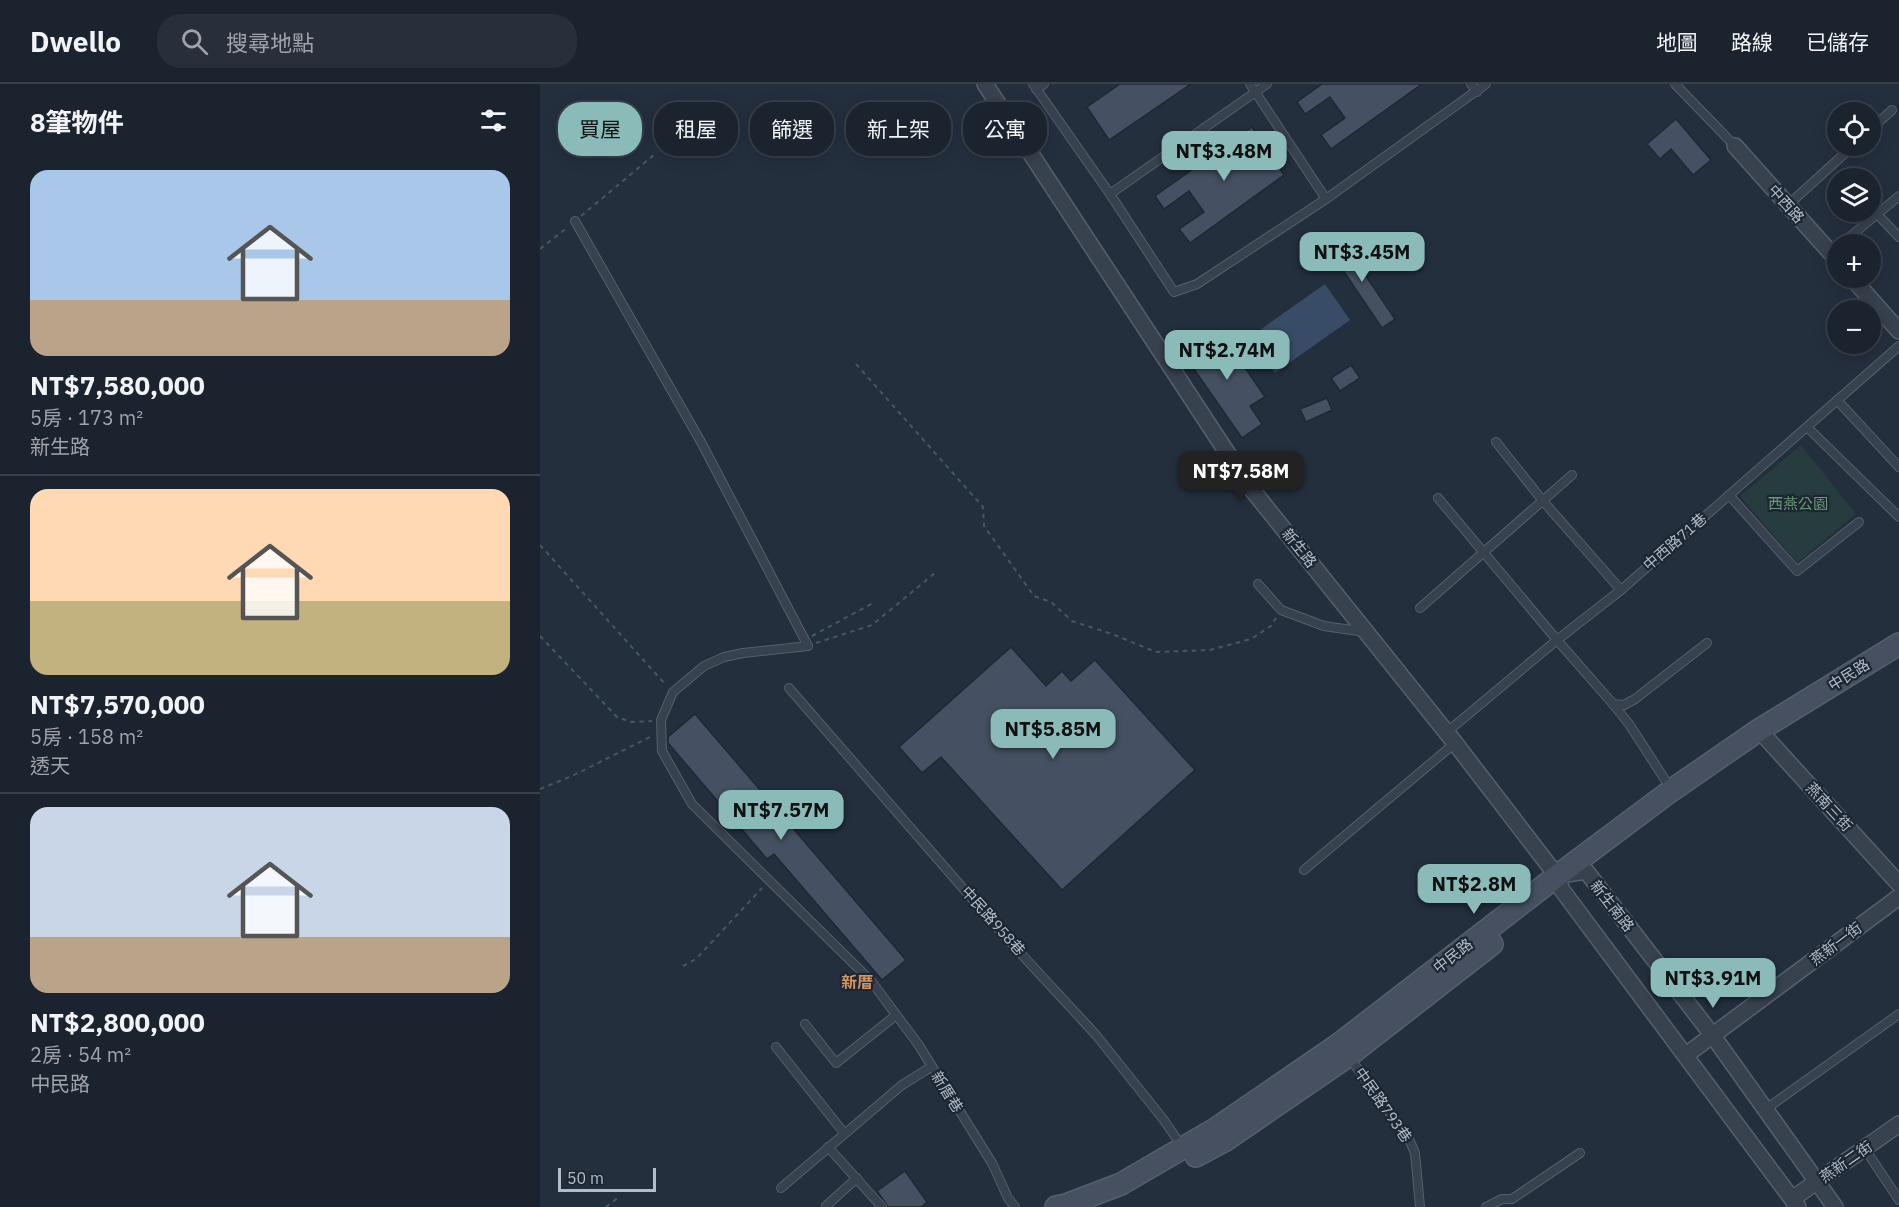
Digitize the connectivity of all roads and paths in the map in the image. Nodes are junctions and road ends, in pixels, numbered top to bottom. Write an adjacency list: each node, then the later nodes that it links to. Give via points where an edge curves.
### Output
1 (985, 84): 50 (street, 新生路, via 1249,486)
2 (1044, 84): 8 (lane)
3 (1250, 84): 9 (lane)
4 (1268, 84): 9 (lane)
5 (1471, 84): 10 (lane)
6 (1486, 84): 10 (lane)
7 (1675, 84): 13 (lane)
8 (1034, 87): 16 (lane)
9 (1256, 92): 16 (lane); 18 (lane)
10 (1477, 92): 18 (lane)
11 (1892, 110): 12 (lane)
12 (1881, 120)
13 (1734, 146): 19 (street, 中西路)
14 (654, 155): 22 (path)
15 (1842, 156): 19 (lane)
16 (1110, 194): 18 (lane, via 1174,292 1197,284)
17 (1899, 196): 20 (lane)
18 (1326, 199)
19 (1787, 205): 26 (street, 中西路)
20 (1881, 211)
21 (1881, 218): 25 (lane)
22 (575, 221): 27 (path); 53 (lane, via 700,442)
23 (1869, 222): 24 (lane)
24 (1856, 234)
25 (1899, 237)
26 (1827, 243)
27 (540, 249)
28 (1861, 288): 29 (street)
29 (1899, 331)
30 (1899, 346): 32 (lane, 中西路71巷)
31 (856, 364): 49 (path, via 983,507 984,526 1034,596 1051,602 1072,621 1156,652 1210,650 1251,639 1270,626)
32 (1838, 400): 33 (lane, 中西路71巷); 35 (lane)
33 (1807, 427): 37 (lane, 中西路71巷); 40 (lane)
34 (1496, 442): 39 (lane)
35 (1899, 467)
36 (1572, 475): 39 (lane)
37 (1729, 495): 41 (lane, via 1797,571); 46 (lane, 中西路71巷)
38 (1438, 498): 43 (lane)
39 (1543, 501): 43 (lane); 46 (lane)
40 (1899, 517)
41 (1859, 522)
42 (540, 545): 58 (path)
43 (1484, 553): 48 (lane); 52 (lane)
44 (935, 573): 53 (path, via 872,625)
45 (1258, 585): 49 (lane)
46 (1621, 590): 52 (lane, 中西路71巷)
47 (873, 603): 53 (path)
48 (1420, 608)
49 (1281, 610): 50 (lane, via 1324,626)
50 (1366, 632): 63 (street, 新生路)
51 (540, 636): 60 (path, via 617,717 631,722)
52 (1557, 640): 59 (lane); 63 (lane, 中西路71巷)
53 (806, 643): 58 (lane, via 724,657 704,666)
54 (1707, 643): 59 (lane, via 1635,699 1624,705)
55 (1899, 644): 62 (main road, 中民路)
56 (1899, 660): 62 (main road, 中民路)
57 (789, 688): 87 (lane, 中民路958巷, via 1096,1035)
58 (674, 692): 60 (lane)
59 (1613, 704): 65 (lane)
60 (660, 720): 61 (lane, 新厝巷)
61 (660, 732): 64 (path); 68 (lane, 新厝巷, via 662,751 692,804)
62 (1763, 735): 65 (main road, 中民路); 67 (main road, 中民路); 70 (street, 燕南三街)
63 (1451, 738): 66 (lane, 中西路71巷); 69 (street, 新生路)
64 (540, 789)
65 (1672, 790): 69 (main road, 中民路)
66 (1304, 870)
67 (1586, 871): 69 (main road, 中民路); 76 (street, 新生南路)
68 (770, 880): 72 (path, via 696,959); 74 (lane, 新厝巷, via 871,981)
69 (1559, 883): 78 (main road, 中民路); 79 (street, 新生南路)
70 (1899, 884)
71 (1899, 897): 76 (street, 燕新一街)
72 (683, 966)
73 (1899, 1014): 81 (lane)
74 (895, 1016): 75 (lane, via 836,1063); 80 (lane, 新厝巷)
75 (805, 1024)
76 (1713, 1036): 79 (street, 燕新一街); 81 (street, 新生南路)
77 (776, 1047): 83 (lane)
78 (1343, 1050): 87 (main road, 中民路); 100 (lane, 中民路793巷, via 1409,1139 1415,1153)
79 (1686, 1055): 93 (street, 新生南路)
80 (931, 1067): 83 (lane, via 902,1085); 97 (lane, 新厝巷)
81 (1766, 1109): 89 (street, 新生南路)
82 (1899, 1124): 85 (street, 燕新二街)
83 (844, 1133): 84 (lane)
84 (828, 1147): 88 (lane); 90 (lane)
85 (1865, 1149): 89 (street, 燕新二街); 92 (lane)
86 (1580, 1153): 101 (lane, via 1512,1199)
87 (1187, 1154): 98 (main road, 中民路, via 1121,1184); 99 (main road, 中民路)
88 (857, 1179): 94 (lane); 96 (lane)
89 (1818, 1182): 93 (street, 燕新二街); 102 (street, 新生南路)
90 (781, 1188)
91 (620, 1196): 95 (path)
92 (1899, 1200)
93 (1795, 1203)
94 (826, 1206)
95 (606, 1207)
96 (882, 1207)
97 (1015, 1207)
98 (1056, 1207)
99 (1100, 1207)
100 (1420, 1207)
101 (1486, 1207)
102 (1835, 1207)

